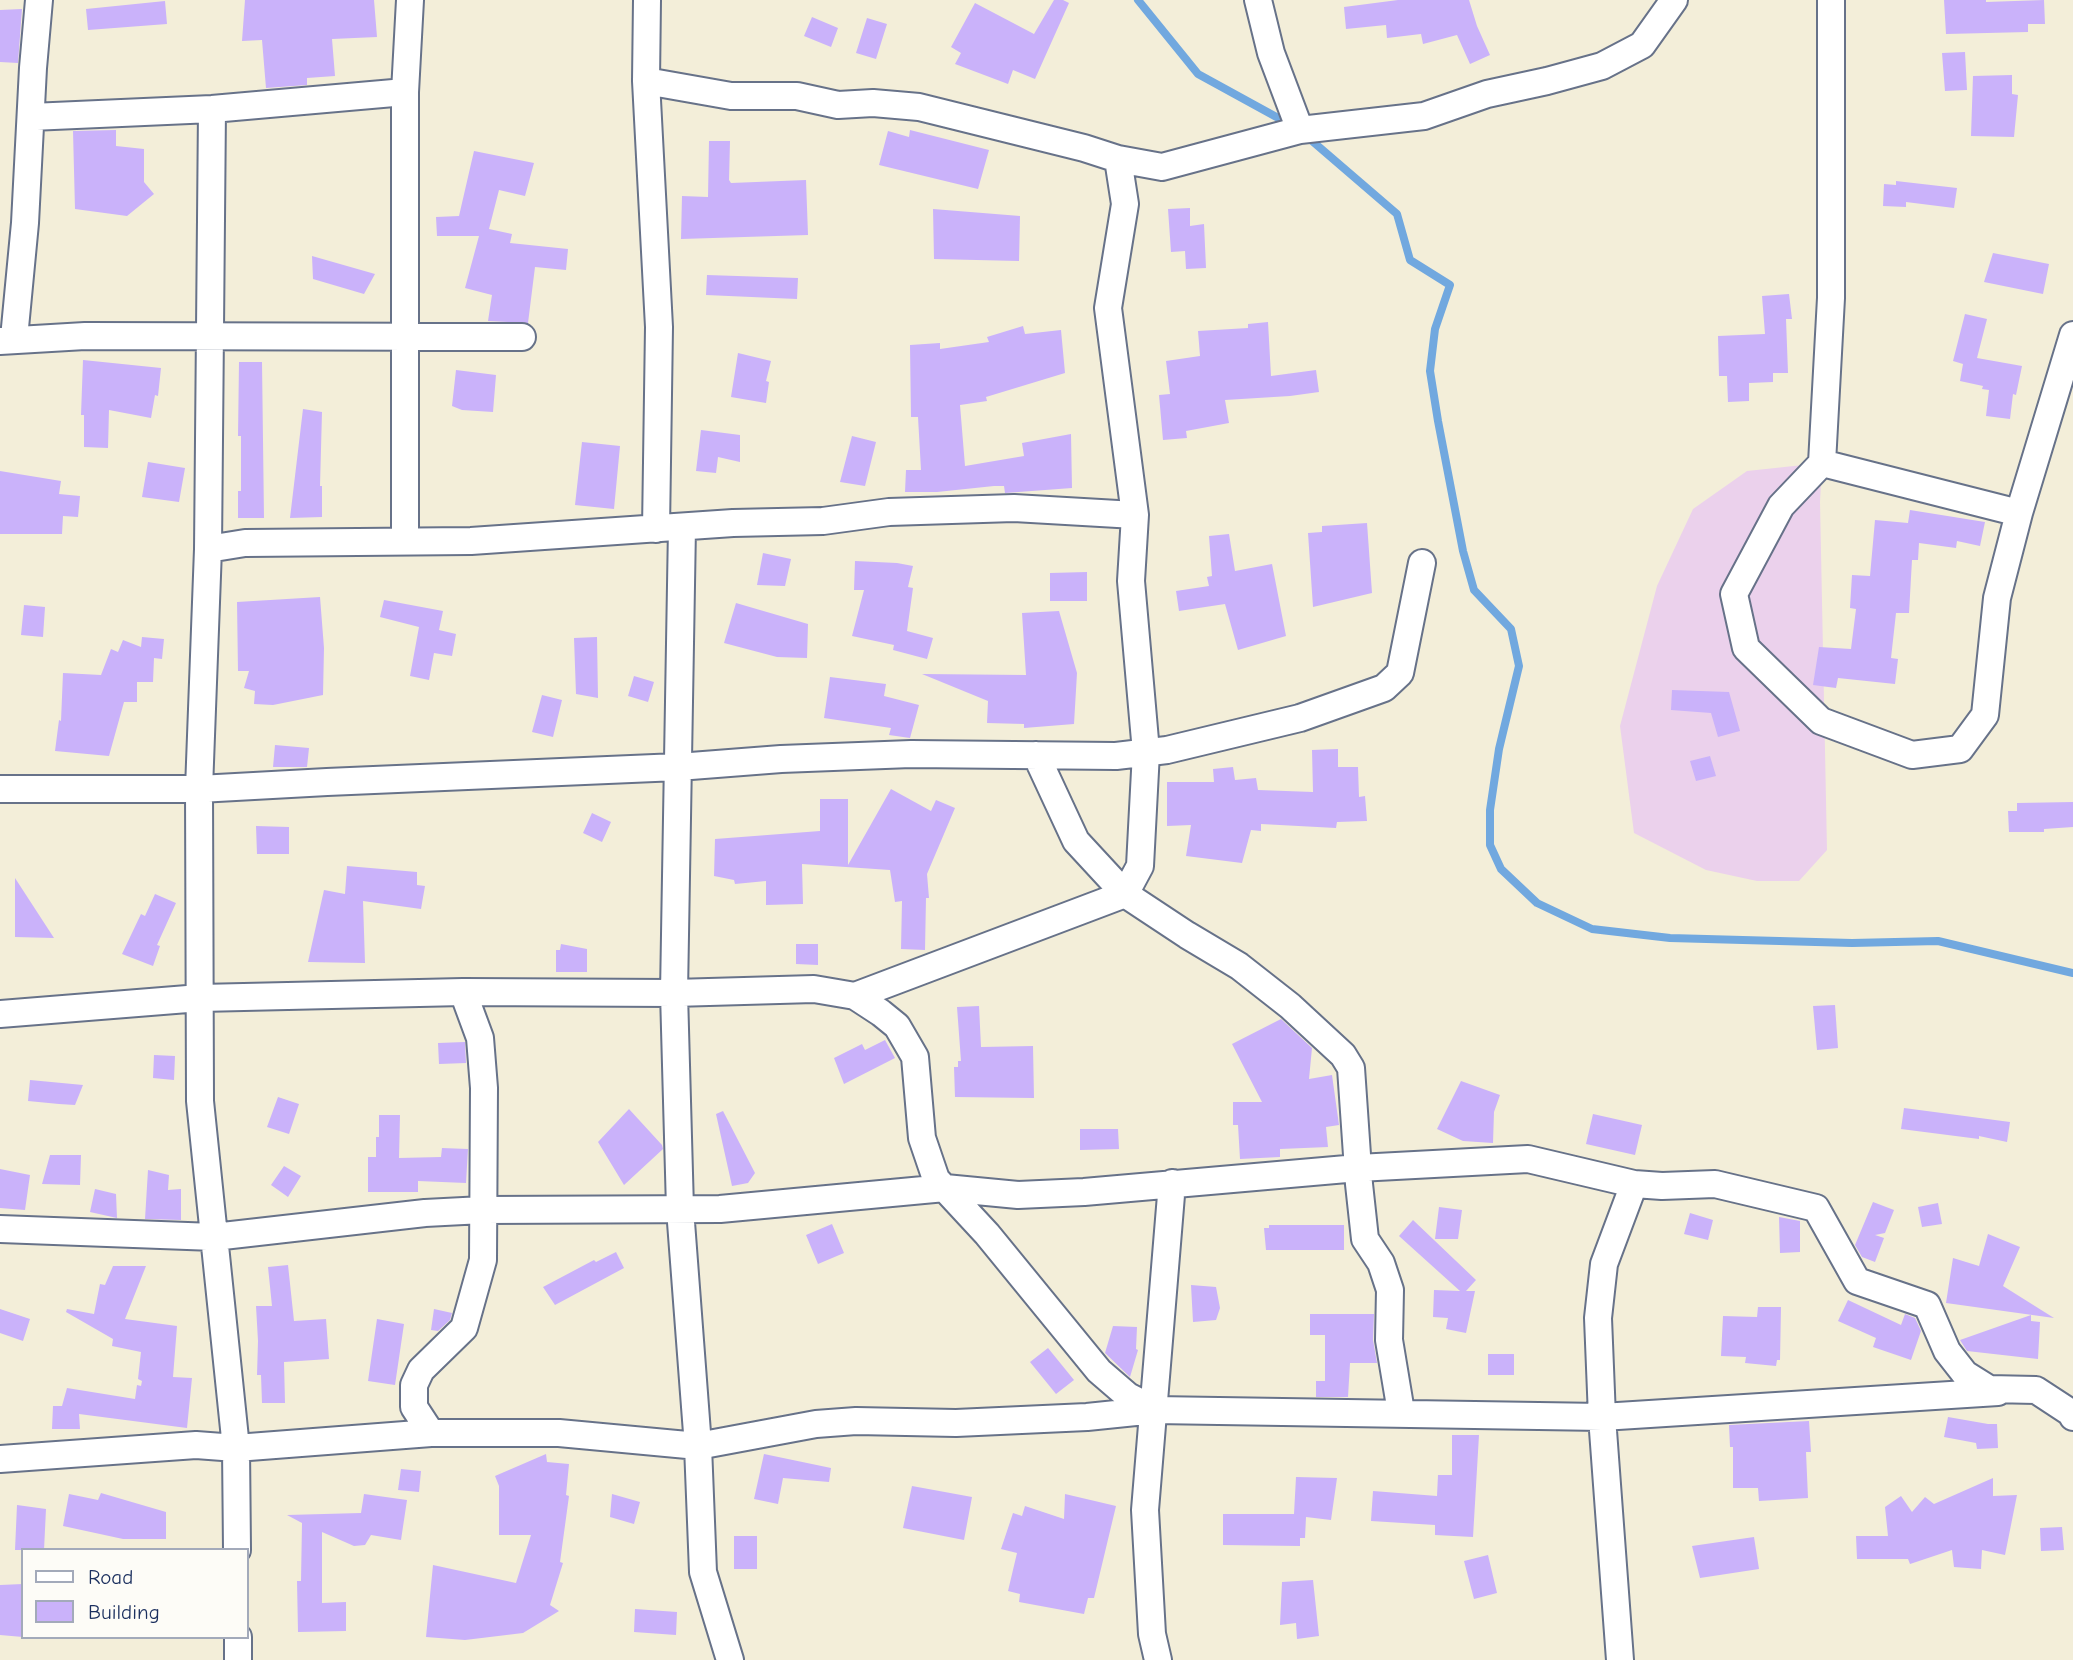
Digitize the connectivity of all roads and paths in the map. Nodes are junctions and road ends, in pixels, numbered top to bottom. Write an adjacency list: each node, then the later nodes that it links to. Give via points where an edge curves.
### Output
1 (39, 0): 10 (street)
2 (410, 0): 8 (street)
3 (647, 0): 7 (street)
4 (1258, 0): 11 (street, via 1271,53)
5 (1674, 0): 11 (street, via 1642,45 1602,66 1487,94 1424,116)
6 (1831, 0): 18 (street, via 1831,298)
7 (646, 81): 12 (street, via 731,96 797,96 838,105 919,107); 22 (street, via 659,327)
8 (405, 92): 9 (street); 16 (street)
9 (212, 108): 10 (street); 14 (street)
10 (31, 117): 17 (street, via 25,223)
11 (1300, 130): 12 (street, via 1162,167)
12 (1118, 159): 20 (street, via 1125,204 1108,308)
13 (2073, 335): 19 (street)
14 (212, 336): 16 (street); 17 (street); 25 (street)
15 (522, 337): 16 (street)
16 (405, 338): 24 (street)
17 (7, 340)
18 (1822, 463): 19 (street); 19 (street, via 1781,506 1734,594 1746,648 1821,721 1912,755 1960,749 1984,715 1997,598)
19 (2019, 513)
20 (1135, 515): 21 (street, via 1014,508); 27 (street, via 1131,581)
21 (682, 527): 22 (street); 29 (street)
22 (656, 529): 23 (street); 24 (street)
23 (558, 535)
24 (405, 541): 25 (street, via 245,543)
25 (208, 549): 31 (street)
26 (1422, 563): 27 (street, via 1400,673 1384,688 1300,718)
27 (1146, 752): 28 (street); 32 (street, via 1140,866)
28 (1036, 755): 29 (street, via 911,754); 32 (street, via 1076,841)
29 (678, 768): 31 (street); 34 (street)
30 (0, 789): 31 (street)
31 (199, 789): 36 (street)
32 (1125, 894): 35 (street); 38 (street, via 1239,966 1343,1055 1351,1068)
33 (463, 992): 34 (street); 36 (street); 43 (street, via 480,1038)
34 (674, 993): 35 (street, via 814,989); 42 (street)
35 (855, 996): 41 (street, via 897,1027 915,1057 922,1138 936,1179)
36 (200, 998): 37 (street); 45 (street, via 200,1101)
37 (0, 1014)
38 (1358, 1168): 39 (street); 40 (street, via 1528,1159); 48 (street, via 1365,1239 1390,1290 1389,1340)
39 (1172, 1183): 41 (street, via 1017,1195); 47 (street)
40 (1634, 1184): 46 (street, via 1715,1184 1816,1208 1857,1281 1927,1305 1947,1351 1965,1374 1989,1389); 49 (street, via 1604,1265 1598,1318)
41 (945, 1188): 42 (street); 47 (street, via 1099,1371 1128,1396)
42 (680, 1209): 43 (street); 52 (street)
43 (483, 1210): 45 (street); 51 (street, via 484,1260 464,1328 421,1370 414,1385 414,1407)
44 (0, 1229): 45 (street)
45 (214, 1237): 53 (street)
46 (2036, 1390): 49 (street); 50 (street)
47 (1155, 1410): 48 (street); 52 (street, via 1087,1418 816,1424); 59 (street, via 1145,1510 1152,1634)
48 (1401, 1412): 49 (street)
49 (1602, 1417): 60 (street)
50 (2073, 1417)
51 (431, 1433): 52 (street, via 559,1433); 53 (street)
52 (698, 1446): 58 (street, via 703,1572)
53 (236, 1448): 54 (street, via 196,1446); 55 (street)
54 (0, 1459)
55 (237, 1548)
56 (238, 1639): 57 (street)
57 (238, 1660)
58 (730, 1660)
59 (1158, 1660)
60 (1620, 1660)

